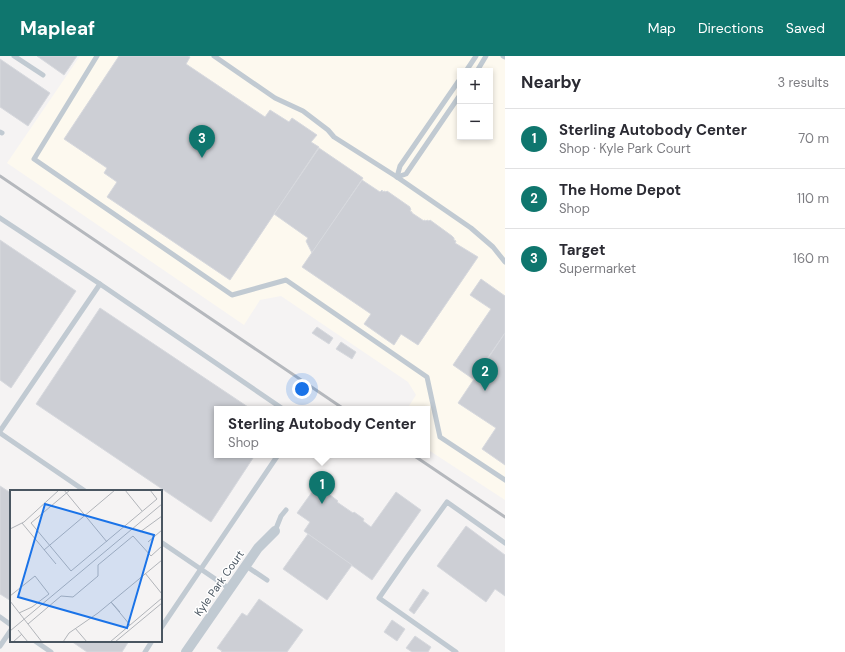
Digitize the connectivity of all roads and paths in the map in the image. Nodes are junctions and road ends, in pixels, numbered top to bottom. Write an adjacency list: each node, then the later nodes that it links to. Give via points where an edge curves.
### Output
1 (14, 56): 8 (lane)
2 (97, 56): 18 (lane, via 34,159 232,295 286,280 427,377 440,437)
3 (214, 56): 11 (lane, via 274,98 303,111 334,137)
4 (476, 56): 6 (lane)
5 (486, 56): 7 (lane)
6 (468, 68)
7 (479, 68)
8 (43, 75)
9 (457, 83): 11 (lane, via 400,166)
10 (457, 99): 11 (lane, via 406,174)
11 (397, 177): 13 (lane, via 471,228 493,247)
12 (0, 218): 14 (lane)
13 (505, 262)
14 (100, 284): 15 (lane); 16 (lane)
15 (279, 406)
16 (0, 432): 19 (lane)
17 (276, 458): 25 (lane)
18 (505, 480)
19 (84, 490)
20 (286, 510): 21 (lane)
21 (275, 531): 24 (street, Kyle Park Court, via 258,548)
22 (162, 543): 25 (lane)
23 (505, 543): 38 (lane, via 447,502 379,598)
24 (246, 566): 26 (lane); 27 (street, Kyle Park Court)
25 (201, 569): 27 (lane); 30 (lane)
26 (267, 580)
27 (230, 589): 37 (street, Kyle Park Court)
28 (0, 617): 29 (lane)
29 (10, 624)
30 (162, 627)
31 (10, 631): 34 (lane)
32 (36, 642): 35 (lane)
33 (151, 642): 36 (lane)
34 (0, 646)
35 (51, 652)
36 (145, 652)
37 (186, 652)
38 (456, 652)

